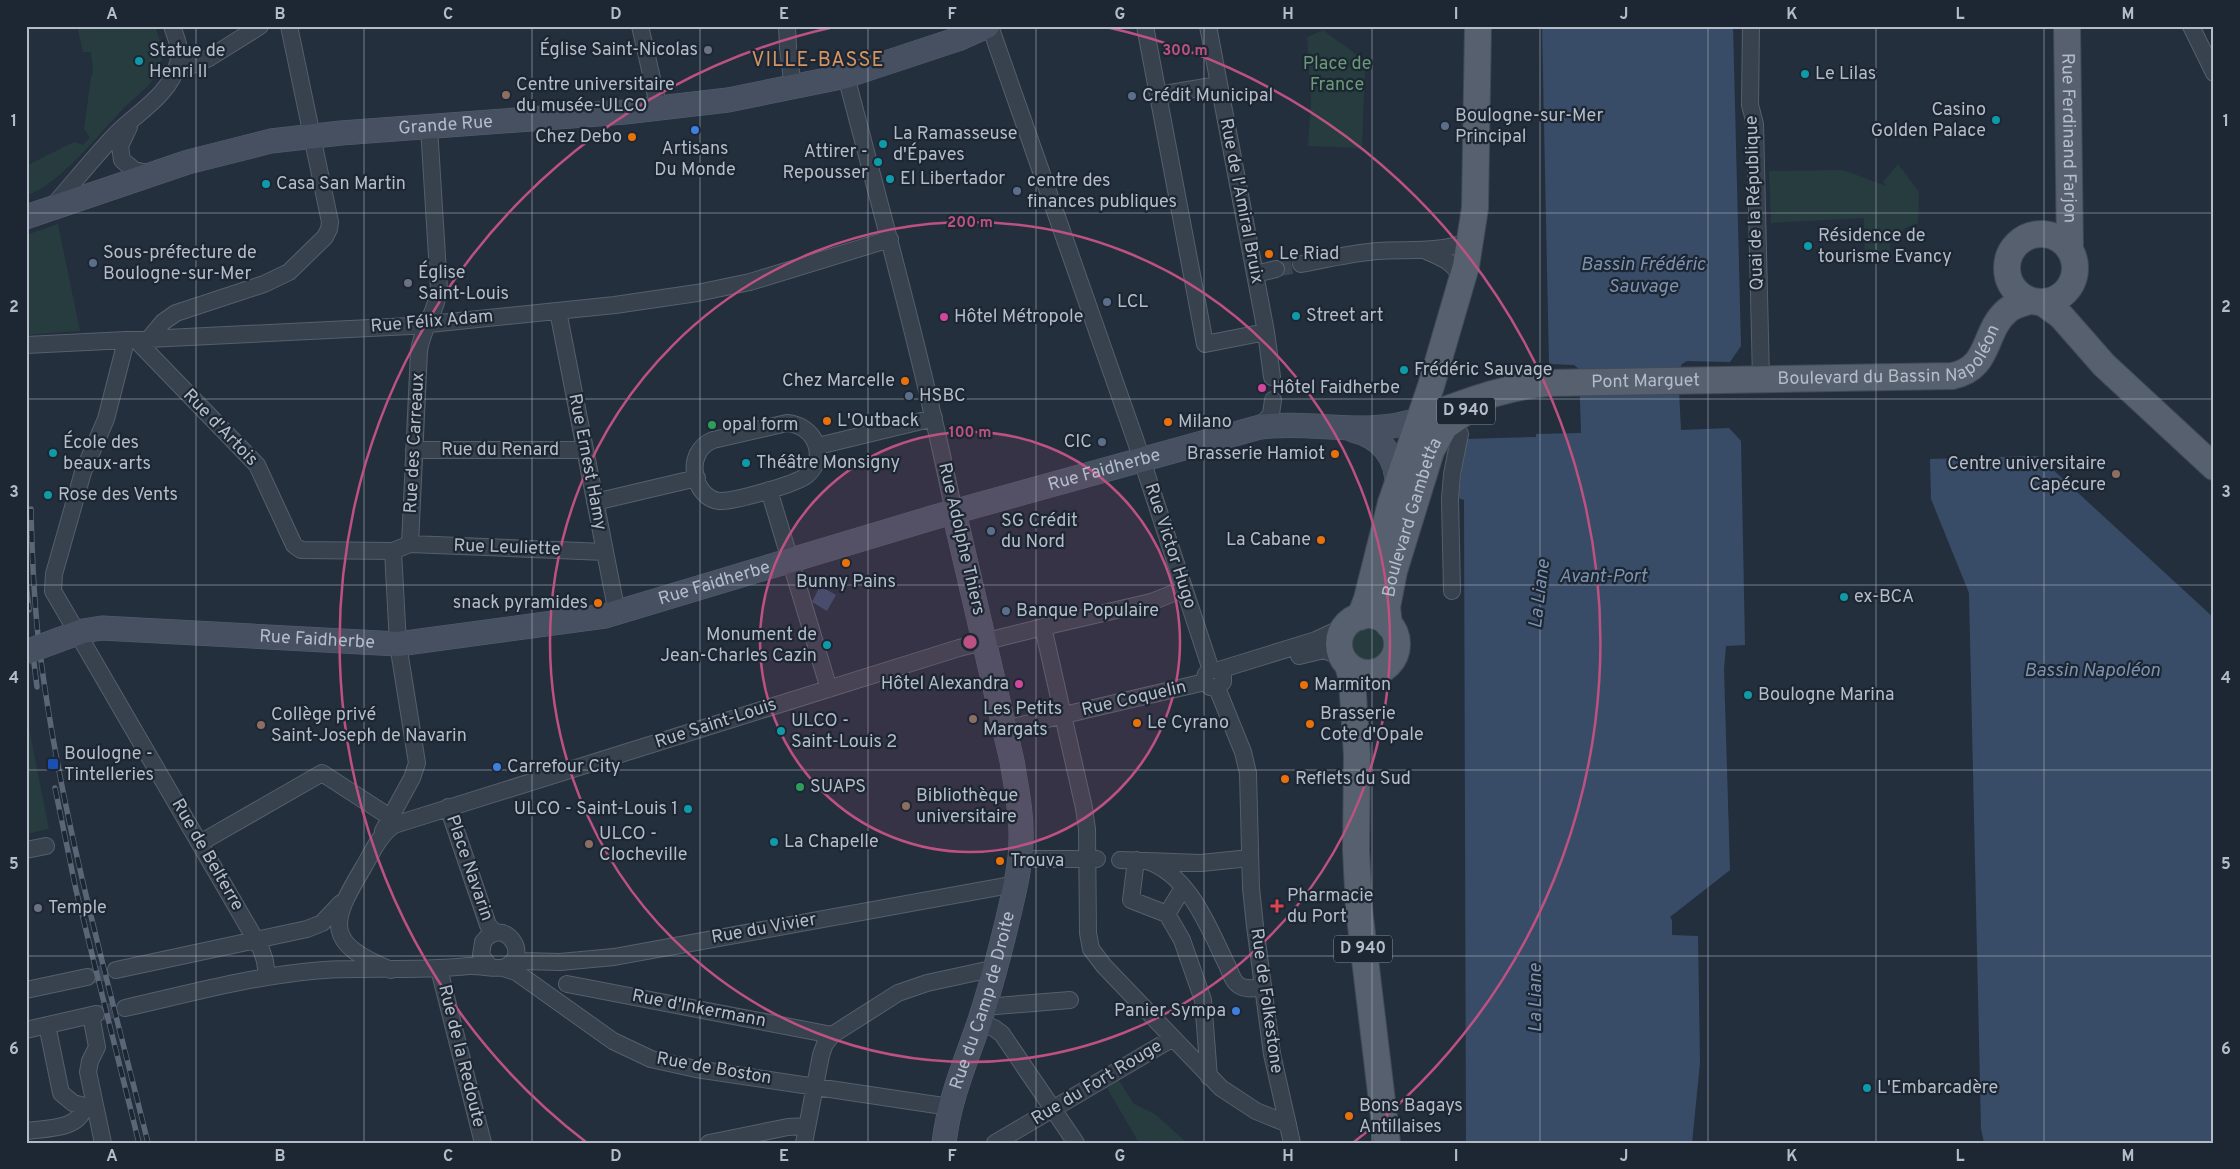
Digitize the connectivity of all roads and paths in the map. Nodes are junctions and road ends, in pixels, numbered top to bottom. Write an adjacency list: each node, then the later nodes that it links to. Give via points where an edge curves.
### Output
1 (172, 26): 13 (street, via 180,54)
2 (260, 26): 13 (street, via 200,62)
3 (289, 26): 22 (street)
4 (640, 26): 19 (street)
5 (787, 26): 17 (street)
6 (988, 26): 15 (main road, Grande Rue); 57 (street, Rue Victor Hugo)
7 (1144, 26): 18 (street)
8 (1208, 26): 16 (street, Rue de l'Amiral Bruix)
9 (1478, 26): 27 (main road, D 940, via 1475,208)
10 (1751, 26): 44 (street, Quai de la République, via 1750,105 1754,124)
11 (2067, 26): 28 (main road, Rue Ferdinand Farjon)
12 (2190, 26): 14 (street)
13 (175, 72): 20 (street, via 165,89)
14 (2214, 73)
15 (846, 76): 17 (main road, Grande Rue); 26 (street, Rue Adolphe Thiers)
16 (1218, 85): 18 (street); 32 (street, Rue de l'Amiral Bruix)
17 (793, 88): 19 (main road, Grande Rue)
18 (1158, 95): 38 (street, via 1205,344)
19 (659, 109): 21 (main road, Grande Rue)
20 (135, 119): 23 (street, via 121,141 121,156 134,170); 24 (street, via 115,136)
21 (429, 127): 22 (main road, Grande Rue); 37 (street, Rue des Carreaux, via 439,289)
22 (311, 135): 23 (main road, Grande Rue, via 246,146); 41 (street, via 330,222 325,237 289,272 264,284 176,313)
23 (152, 174): 24 (main road, Grande Rue)
24 (52, 208): 25 (main road, Grande Rue)
25 (26, 217)
26 (890, 240): 36 (street, Rue Félix Adam, via 736,285 624,304); 49 (street, Rue Adolphe Thiers)
27 (1471, 241): 29 (street); 34 (main road, D 940)
28 (2070, 250): 33 (main road, via 2076,264); 35 (main road, via 2059,239 2042,234 2027,237 2013,248 2007,264 2008,279 2018,294)
29 (1426, 251): 30 (street, via 1365,252); 34 (street, via 1451,264)
30 (1301, 264)
31 (1276, 269): 32 (street)
32 (1255, 274): 38 (street, Rue de l'Amiral Bruix)
33 (2073, 281): 35 (main road, via 2061,296); 39 (main road, via 2075,297 2072,309)
34 (1462, 284): 40 (main road, D 940)
35 (2036, 302): 39 (main road, via 2058,313); 44 (main road, Boulevard du Bassin Napoléon, via 2007,311 1978,363 1960,375)
36 (558, 311): 37 (street, Rue Félix Adam); 56 (street, Rue Ernest Hamy)
37 (427, 324): 41 (street, Rue Félix Adam); 55 (street, Rue des Carreaux, via 420,351)
38 (1266, 332): 43 (street, Rue de l'Amiral Bruix)
39 (2076, 333): 58 (main road, via 2104,365)
40 (1447, 335): 48 (main road, via 1443,388 1452,401); 50 (main road, D 940)
41 (136, 340): 42 (street, Rue Félix Adam); 65 (street, Rue d'Artois, via 257,465 297,548 305,551); 74 (street, Rue de Belterre, via 83,472 53,580 54,596)
42 (26, 345)
43 (1272, 377)
44 (1761, 379): 45 (main road, Boulevard du Bassin Napoléon)
45 (1733, 380): 46 (main road, Pont Marguet, via 1558,383)
46 (1508, 389): 48 (main road); 72 (main road, Boulevard Gambetta / D 940, via 1456,417 1436,440 1394,571 1387,607)
47 (1273, 400): 51 (street, via 1271,414)
48 (1467, 402): 50 (main road)
49 (934, 418): 54 (street); 63 (street, Rue Adolphe Thiers)
50 (1420, 419): 52 (main road, Rue Faidherbe, via 1394,427); 60 (main road, Boulevard Gambetta / D 940)
51 (1260, 427): 52 (main road, Rue Faidherbe); 57 (main road, Rue Faidherbe)
52 (1339, 427): 60 (main road, Rue Faidherbe, via 1368,435 1383,446 1395,464)
53 (1460, 434): 69 (street, via 1450,499)
54 (818, 446): 59 (street, via 810,432 795,424 713,440 696,454); 61 (street, via 817,459 807,475)
55 (414, 450): 56 (street, Rue du Renard); 64 (street, Rue des Carreaux)
56 (585, 450): 62 (street, Rue Ernest Hamy)
57 (1142, 460): 63 (main road, Rue Faidherbe); 68 (street, Rue Victor Hugo)
58 (2214, 468)
59 (697, 478): 61 (street, via 707,495 719,501); 62 (street)
60 (1397, 485): 71 (main road, Boulevard Gambetta / D 940, via 1365,606)
61 (770, 490): 67 (street)
62 (595, 502): 66 (street, Rue Ernest Hamy)
63 (954, 512): 67 (main road, Rue Faidherbe); 75 (main road, Rue Adolphe Thiers)
64 (410, 544): 65 (street); 66 (street, Rue Leuliette)
65 (393, 551): 76 (street)
66 (604, 552): 70 (street, Rue Ernest Hamy)
67 (790, 560): 70 (main road, Rue Faidherbe); 81 (street)
68 (1184, 589): 73 (street, Rue Saint-Louis, via 1151,602); 80 (street, Rue Victor Hugo)
69 (1452, 591)
70 (617, 613): 76 (main road, Rue Faidherbe)
71 (1353, 622): 72 (main road, via 1374,616); 78 (main road, via 1340,639); 80 (street, via 1316,640)
72 (1389, 625): 79 (main road, via 1396,638 1395,652 1391,661)
73 (1043, 627): 75 (street, Rue Saint-Louis); 82 (street)
74 (69, 636): 76 (main road, Rue Faidherbe, via 102,628); 77 (main road, Rue Faidherbe, bridge); 87 (street, Rue de Belterre)
75 (984, 641): 81 (street, Rue Saint-Louis); 83 (main road, Rue Adolphe Thiers)
76 (398, 644): 86 (street, via 417,763)
77 (26, 652)
78 (1345, 661): 79 (main road, via 1365,673); 80 (street, via 1329,651 1314,651); 84 (main road, D 940, via 1352,680)
79 (1380, 670): 84 (main road, D 940, via 1367,702)
80 (1215, 678): 82 (street, Rue Coquelin); 90 (street, Rue Victor Hugo, via 1247,767)
81 (829, 689): 85 (street, Rue Saint-Louis)
82 (1063, 715): 83 (street, Rue Coquelin); 92 (street)
83 (1004, 728): 91 (main road, Rue Adolphe Thiers, via 1018,794)
84 (1357, 755): 135 (main road, D 940, via 1359,909)
85 (448, 807): 86 (street, Place Navarin); 98 (street, Place Navarin, via 488,925)
86 (394, 820): 87 (street, via 322,773); 96 (street, Place Navarin)
87 (200, 843): 99 (street, Rue de Belterre)
88 (46, 846): 89 (street)
89 (26, 850)
90 (1250, 858): 93 (street, via 1201,863); 109 (street, Rue de Folkestone, via 1251,895)
91 (1020, 859): 92 (street); 94 (main road, Rue du Camp de Droite)
92 (1092, 859): 118 (street, via 1088,938 1094,954)
93 (1135, 860): 95 (street, via 1161,867); 97 (street, via 1131,900)
94 (1016, 884): 100 (street, Rue du Vivier); 102 (main road, Rue du Camp de Droite)
95 (1183, 888): 97 (street); 109 (street, via 1205,919 1234,982 1246,988)
96 (344, 899): 99 (street, via 318,925); 105 (street, Place Navarin, via 338,922 341,936 358,952)
97 (1167, 914): 119 (street, via 1182,940 1203,1000)
98 (496, 932): 101 (street, via 506,934 514,941 516,954); 101 (street, via 486,937 481,947 482,958)
99 (256, 940): 104 (street); 107 (street, Rue de Belterre, via 264,955)
100 (614, 957): 101 (street, Rue du Vivier, via 560,962 523,960); 108 (street, via 583,967)
101 (501, 966): 103 (street, Place Navarin); 111 (street, Rue de Boston, via 516,972)
102 (996, 968): 114 (main road, Rue du Camp de Droite); 117 (street, via 927,983 898,993)
103 (439, 969): 105 (street, Place Navarin); 128 (street, Rue de la Redoute)
104 (116, 970)
105 (391, 970): 107 (street, Place Navarin, via 344,969)
106 (87, 977): 110 (street)
107 (267, 977): 113 (street, Place Navarin)
108 (567, 984): 111 (street); 117 (street, Rue d'Inkermann)
109 (1263, 987): 124 (street, Rue de Folkestone, via 1272,1054)
110 (26, 990)
111 (556, 1000): 120 (street, Rue de Boston, via 605,1036 643,1056 686,1068)
112 (1070, 1000): 114 (street)
113 (125, 1008)
114 (981, 1015): 121 (main road, Rue du Camp de Droite); 123 (street, via 1002,1034)
115 (47, 1026): 116 (street); 122 (street, via 59,1088 64,1097); 122 (street, via 93,1015 97,1047 88,1072)
116 (26, 1030)
117 (832, 1035): 120 (street, via 822,1050)
118 (1173, 1038): 119 (street); 123 (street, Rue du Fort Rouge)
119 (1209, 1077): 124 (street, via 1241,1102)
120 (814, 1086): 121 (street, Rue de Boston); 125 (street)
121 (950, 1107): 131 (main road, Rue du Camp de Droite)
122 (90, 1108): 126 (street, via 72,1123); 127 (street)
123 (1053, 1108): 132 (street, Rue du Fort Rouge); 133 (street)
124 (1288, 1124): 134 (street, Rue de Folkestone)
125 (807, 1126): 129 (street); 130 (street)
126 (26, 1131)
127 (102, 1143)
128 (483, 1143)
129 (709, 1143)
130 (804, 1143)
131 (944, 1143)
132 (995, 1143)
133 (1076, 1143)
134 (1292, 1143)
135 (1387, 1143)

